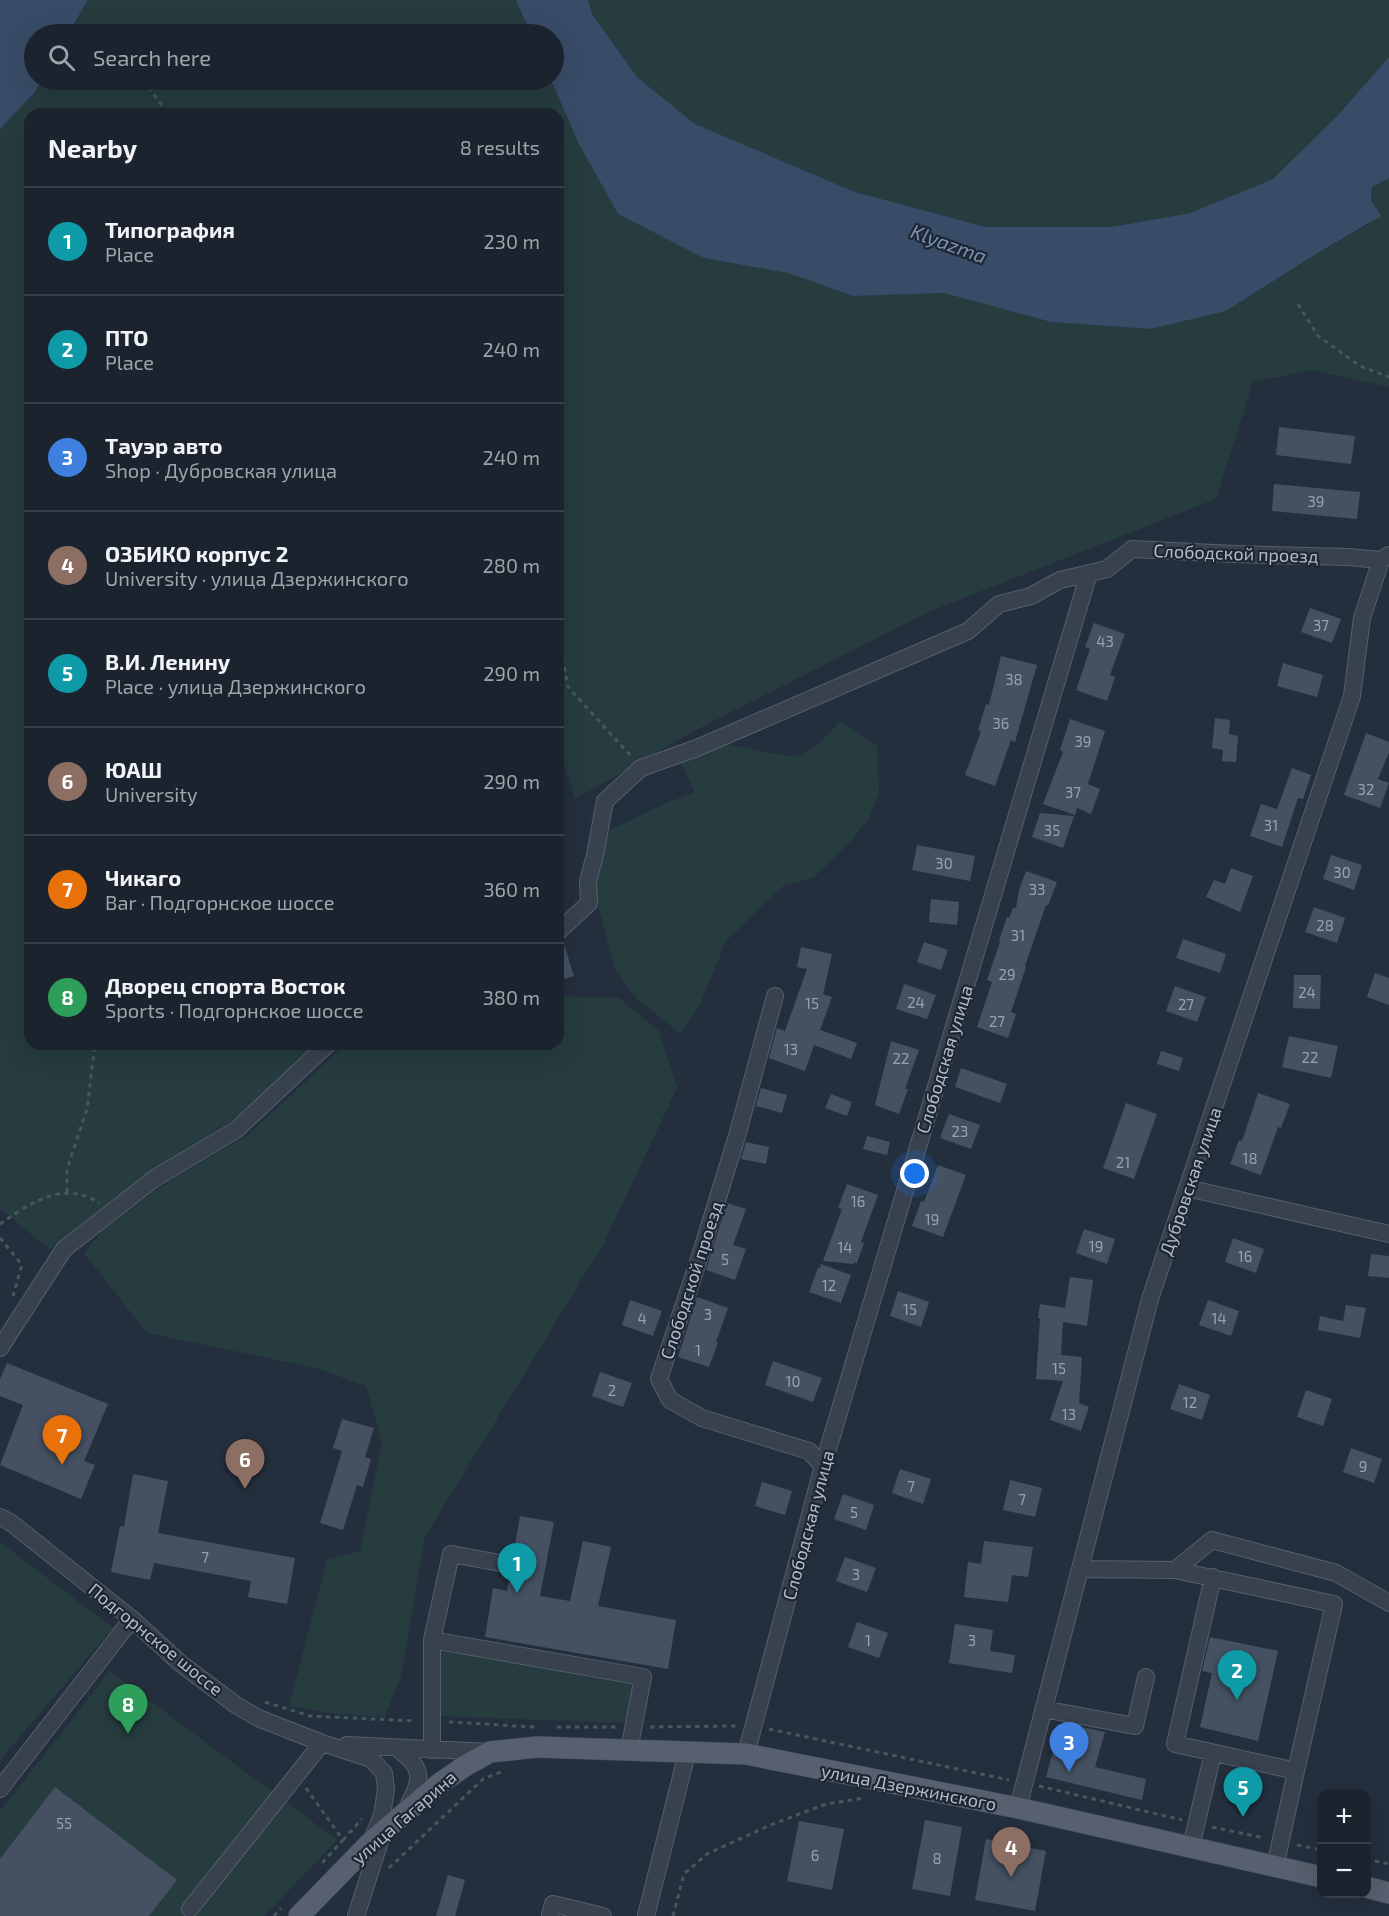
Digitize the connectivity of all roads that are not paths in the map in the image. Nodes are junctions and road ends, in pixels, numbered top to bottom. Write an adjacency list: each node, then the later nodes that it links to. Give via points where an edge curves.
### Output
1 (1385, 558): 2 (street, Слободской проезд, via 1132,549 1107,569); 6 (street, Дубровская улица, via 1362,618 1352,696)
2 (1089, 573): 3 (street, Слободской проезд, via 999,604 968,632 697,748 641,768 605,801 588,881 589,903); 9 (street, Слободская улица)
3 (564, 926)
4 (774, 996): 9 (street, Слободской проезд, via 737,1136 659,1379 670,1400 702,1418 809,1451)
5 (322, 1050): 8 (street, via 236,1130 155,1178 64,1249)
6 (1187, 1188): 7 (street); 12 (street, Дубровская улица, via 1150,1299)
7 (1389, 1234)
8 (0, 1348)
9 (823, 1466): 27 (street, Слободская улица)
10 (0, 1517): 16 (street, Подгорнское шоссе)
11 (500, 1563): 17 (street, via 451,1554)
12 (1080, 1569): 13 (street); 19 (street, Дубровская улица)
13 (1175, 1570): 14 (street); 15 (street, via 1212,1540 1336,1573)
14 (1213, 1577): 26 (street, via 1175,1744); 28 (street, via 1334,1604)
15 (1389, 1604)
16 (132, 1619): 20 (street, Подгорнское шоссе, via 180,1663 236,1705); 29 (street)
17 (432, 1641): 22 (street); 23 (street, via 644,1677)
18 (1146, 1677): 19 (street, via 1135,1726)
19 (1043, 1709): 30 (street, Дубровская улица)
20 (322, 1743): 21 (street); 32 (street, via 371,1759 384,1773 386,1789); 38 (street)
21 (398, 1749): 22 (street); 31 (street, via 413,1761 419,1778)
22 (432, 1750): 24 (street)
23 (629, 1750): 24 (main road, улица Дзержинского, via 537,1748); 25 (main road, улица Дзержинского)
24 (490, 1752): 31 (main road, улица Гагарина, via 439,1784)
25 (687, 1753): 27 (main road, улица Дзержинского); 43 (street)
26 (1213, 1753): 28 (street); 33 (street)
27 (746, 1755): 30 (main road, улица Дзержинского)
28 (1296, 1772): 34 (street)
29 (0, 1790)
30 (1018, 1808): 33 (main road, улица Дзержинского)
31 (404, 1815): 32 (main road, улица Гагарина)
32 (377, 1836): 39 (main road, улица Гагарина); 40 (street)
33 (1191, 1847): 34 (main road, улица Дзержинского)
34 (1275, 1867): 35 (main road, улица Дзержинского)
35 (1317, 1876)
36 (1371, 1888): 37 (main road)
37 (1389, 1893)
38 (190, 1909)
39 (291, 1912)
40 (356, 1916)
41 (550, 1916): 42 (street, via 553,1904)
42 (603, 1916)
43 (646, 1916)

